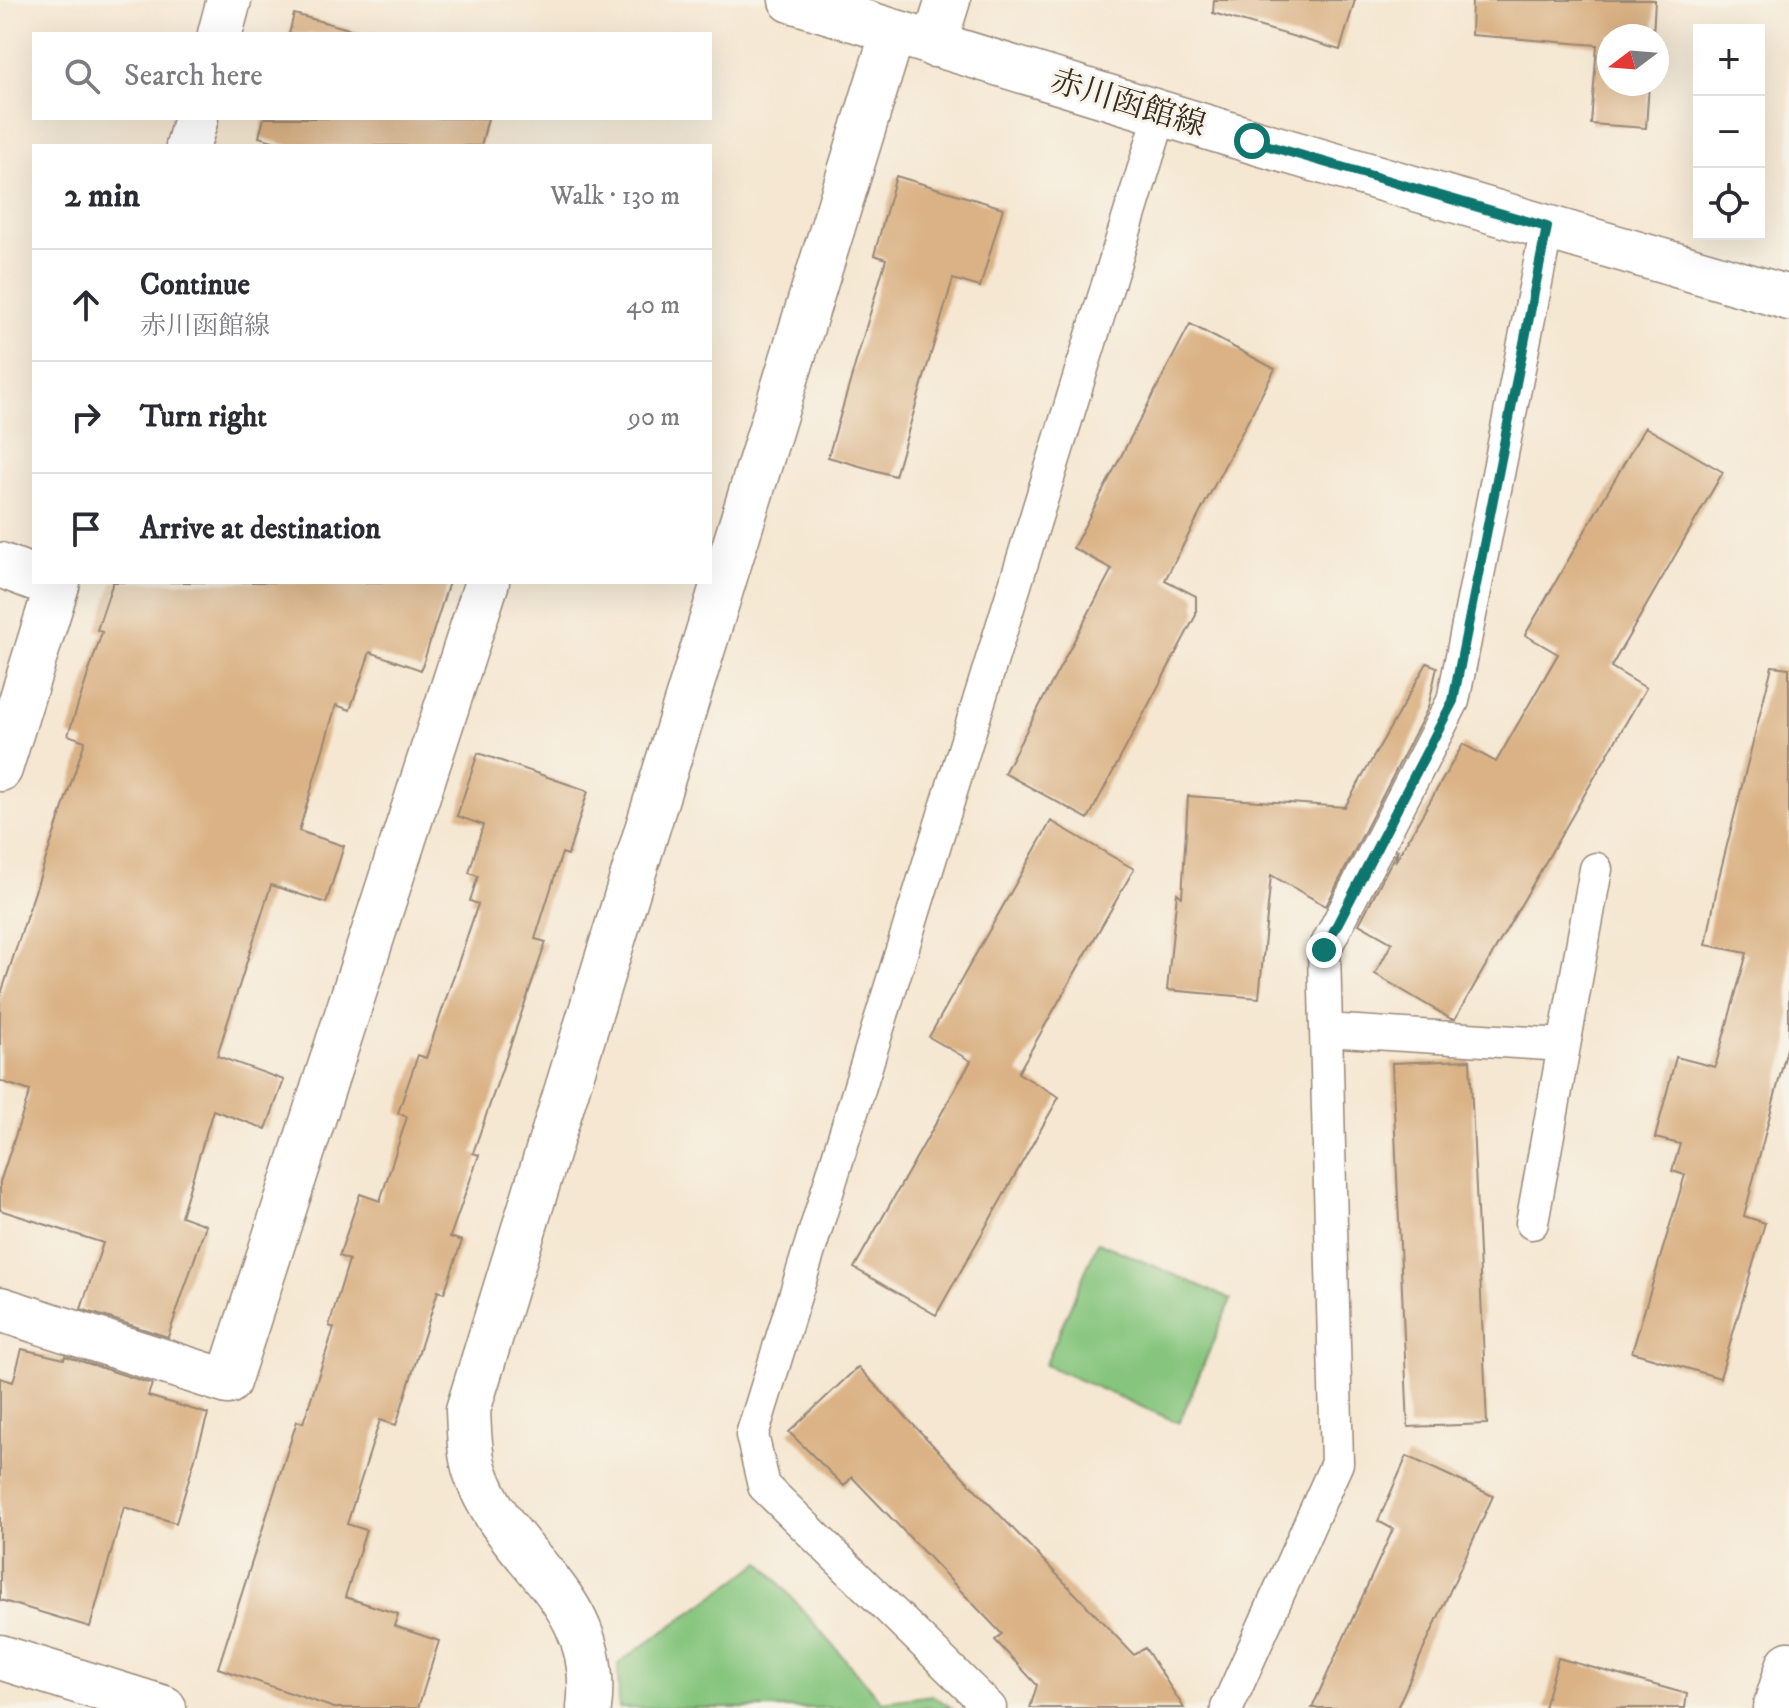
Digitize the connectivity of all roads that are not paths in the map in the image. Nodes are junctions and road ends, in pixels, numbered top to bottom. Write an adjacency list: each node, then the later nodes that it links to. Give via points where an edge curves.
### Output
1 (229, 0): 4 (street)
2 (791, 0): 5 (street, 赤川函館線)
3 (948, 0): 6 (street)
4 (221, 32)
5 (893, 32): 6 (street, 赤川函館線); 25 (street, via 468,1410 475,1470 489,1500 583,1633 591,1666)
6 (934, 45): 7 (street, 赤川函館線)
7 (1161, 113): 10 (street, 赤川函館線); 26 (lane, via 752,1435 764,1486)
8 (195, 120): 9 (street)
9 (189, 144)
10 (1547, 227): 11 (street, 赤川函館線); 18 (lane, via 1453,701 1324,950)
11 (1789, 298)
12 (0, 565): 13 (street)
13 (32, 576)
14 (48, 584): 16 (street)
15 (486, 584): 21 (street, via 228,1382)
16 (0, 769)
17 (1596, 869): 19 (lane)
18 (1326, 1030): 19 (lane); 27 (lane, via 1337,1463)
19 (1564, 1045): 20 (lane)
20 (1532, 1223)
21 (0, 1309)
22 (0, 1657): 24 (street)
23 (1789, 1664): 28 (street)
24 (164, 1708)
25 (589, 1708)
26 (990, 1708)
27 (1227, 1708)
28 (1775, 1708)

